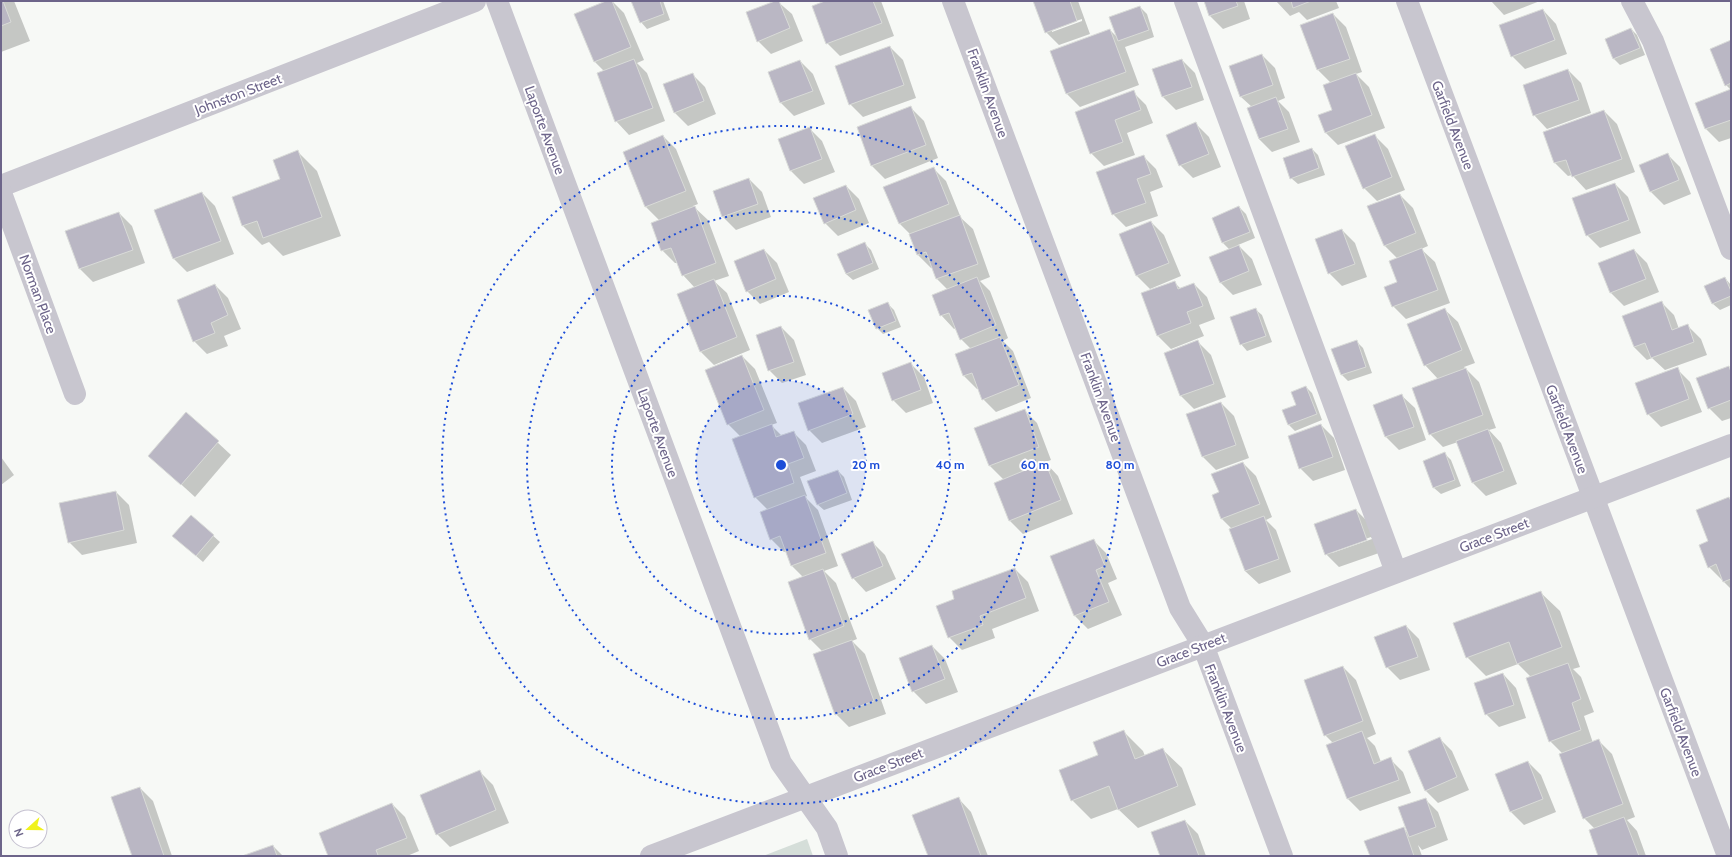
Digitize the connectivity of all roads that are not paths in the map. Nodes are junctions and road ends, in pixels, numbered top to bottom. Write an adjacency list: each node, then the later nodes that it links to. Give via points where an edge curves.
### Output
1 (476, 1): 7 (street, Johnston Street)
2 (497, 1): 15 (street, Laporte Avenue, via 781,763)
3 (953, 1): 14 (street, Franklin Avenue, via 1180,608)
4 (1185, 1): 13 (street)
5 (1406, 1): 12 (street, Garfield Avenue)
6 (1632, 1): 9 (street, via 1653,41)
7 (1, 186)
8 (1, 193): 10 (street, Norman Place)
9 (1731, 249)
10 (75, 394)
11 (1731, 445): 12 (street, Grace Street)
12 (1592, 497): 13 (street, Grace Street); 19 (street, Garfield Avenue)
13 (1396, 572): 14 (street, Grace Street)
14 (1202, 645): 15 (street, Grace Street); 18 (street, Franklin Avenue)
15 (805, 797): 16 (street, Grace Street); 17 (street, Laporte Avenue, via 827,828)
16 (651, 856)
17 (838, 856)
18 (1282, 856)
19 (1728, 856)

